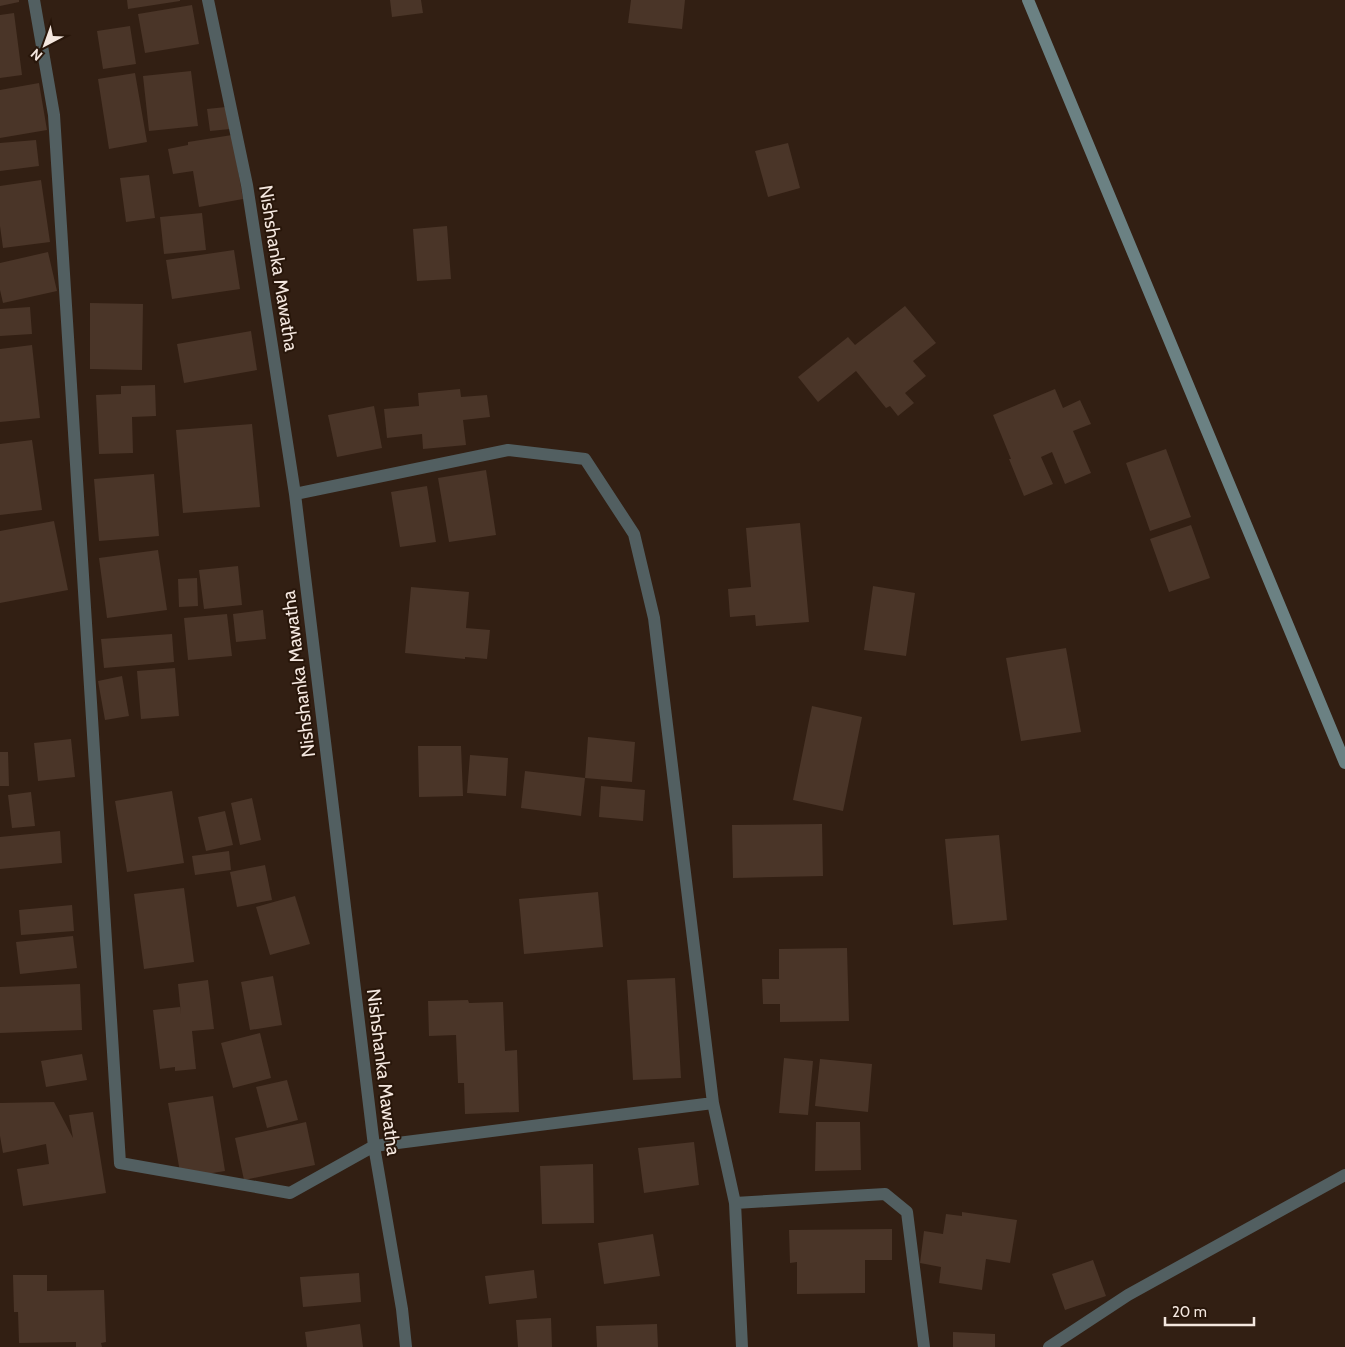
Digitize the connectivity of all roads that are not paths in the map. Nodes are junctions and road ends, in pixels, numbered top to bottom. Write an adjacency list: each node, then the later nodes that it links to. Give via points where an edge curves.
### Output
1 (34, 0): 7 (street, via 54,115 120,1164 290,1193)
2 (208, 0): 4 (street, Nishshanka Mawatha, via 247,185)
3 (1028, 0): 5 (street)
4 (295, 494): 6 (street, via 508,450 585,459 634,534 654,618); 7 (street, Nishshanka Mawatha)
5 (1345, 762)
6 (713, 1103): 7 (street); 9 (street)
7 (374, 1146): 10 (street, Nishshanka Mawatha)
8 (1345, 1175): 13 (street, via 1128,1295)
9 (736, 1203): 11 (street); 12 (street, via 885,1194 907,1212)
10 (406, 1347)
11 (742, 1347)
12 (924, 1347)
13 (1049, 1347)

